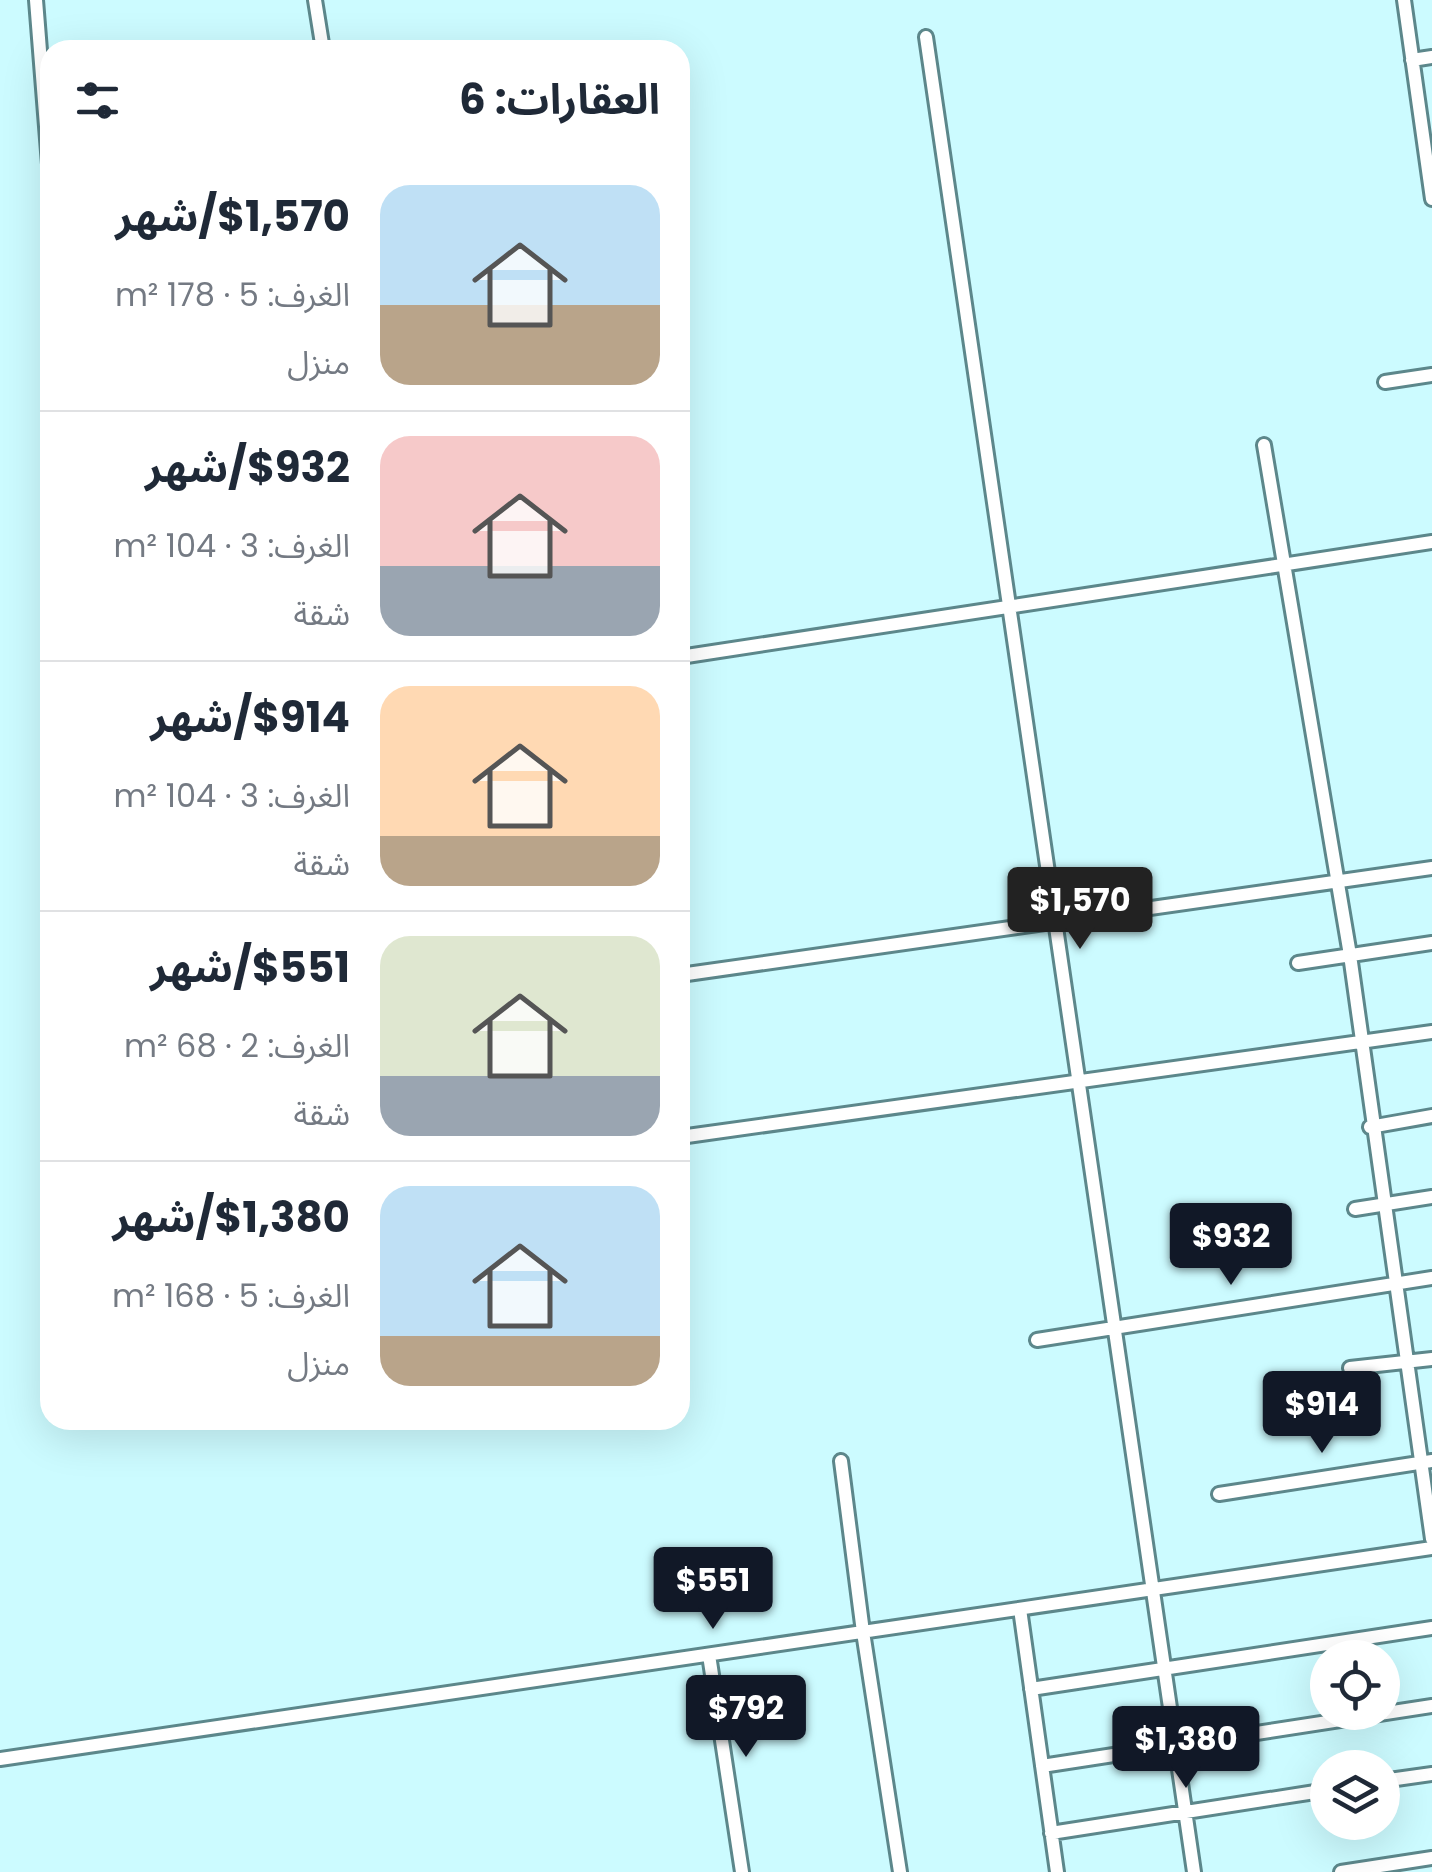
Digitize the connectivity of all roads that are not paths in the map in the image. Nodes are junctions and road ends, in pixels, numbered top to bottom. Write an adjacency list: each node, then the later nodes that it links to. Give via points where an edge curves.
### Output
1 (36, 0): 6 (street)
2 (315, 0): 5 (street)
3 (1404, 0): 8 (street)
4 (926, 37): 16 (street)
5 (321, 40)
6 (40, 51)
7 (1432, 57): 8 (street)
8 (1412, 60): 9 (street)
9 (1427, 134): 10 (street)
10 (1432, 199)
11 (1432, 375): 12 (street)
12 (1385, 382)
13 (1264, 445): 15 (street)
14 (1432, 542): 15 (street)
15 (1284, 566): 16 (street); 19 (street)
16 (1009, 608): 17 (street); 20 (street)
17 (690, 655)
18 (1432, 868): 19 (street)
19 (1337, 882): 20 (street); 22 (street)
20 (1054, 922): 24 (street); 27 (street)
21 (1432, 943): 22 (street)
22 (1350, 956): 23 (street); 26 (street)
23 (1298, 963)
24 (690, 975)
25 (1432, 1032): 26 (street)
26 (1362, 1042): 27 (street); 29 (street)
27 (1078, 1083): 30 (street); 36 (street)
28 (1432, 1116): 29 (street)
29 (1372, 1127): 32 (street)
30 (690, 1135)
31 (1432, 1197): 32 (street)
32 (1385, 1204): 33 (street); 35 (street)
33 (1356, 1209)
34 (1432, 1278): 35 (street)
35 (1396, 1284): 36 (street); 39 (street)
36 (1113, 1328): 37 (street); 46 (street)
37 (1038, 1340)
38 (1432, 1358): 39 (street)
39 (1407, 1362): 40 (street); 42 (street)
40 (1350, 1368)
41 (841, 1461): 49 (street)
42 (1426, 1462): 43 (street); 44 (street)
43 (1219, 1494)
44 (1432, 1539)
45 (1432, 1548): 46 (street)
46 (1151, 1589): 47 (street); 51 (street)
47 (1020, 1609): 49 (street); 52 (street)
48 (1432, 1628): 51 (street)
49 (862, 1632): 50 (street); 64 (street)
50 (708, 1654): 55 (street); 63 (street)
51 (1163, 1669): 52 (street); 54 (street)
52 (1031, 1690): 56 (street)
53 (1432, 1706): 54 (street)
54 (1175, 1745): 56 (street); 60 (street)
55 (0, 1759)
56 (1042, 1766): 61 (street)
57 (1432, 1774): 58 (street)
58 (1400, 1779)
59 (1310, 1793): 60 (street)
60 (1185, 1812): 61 (street); 66 (street)
61 (1051, 1834): 65 (street)
62 (1432, 1858): 67 (street)
63 (742, 1872)
64 (900, 1872)
65 (1056, 1872)
66 (1194, 1872)
67 (1342, 1872)

